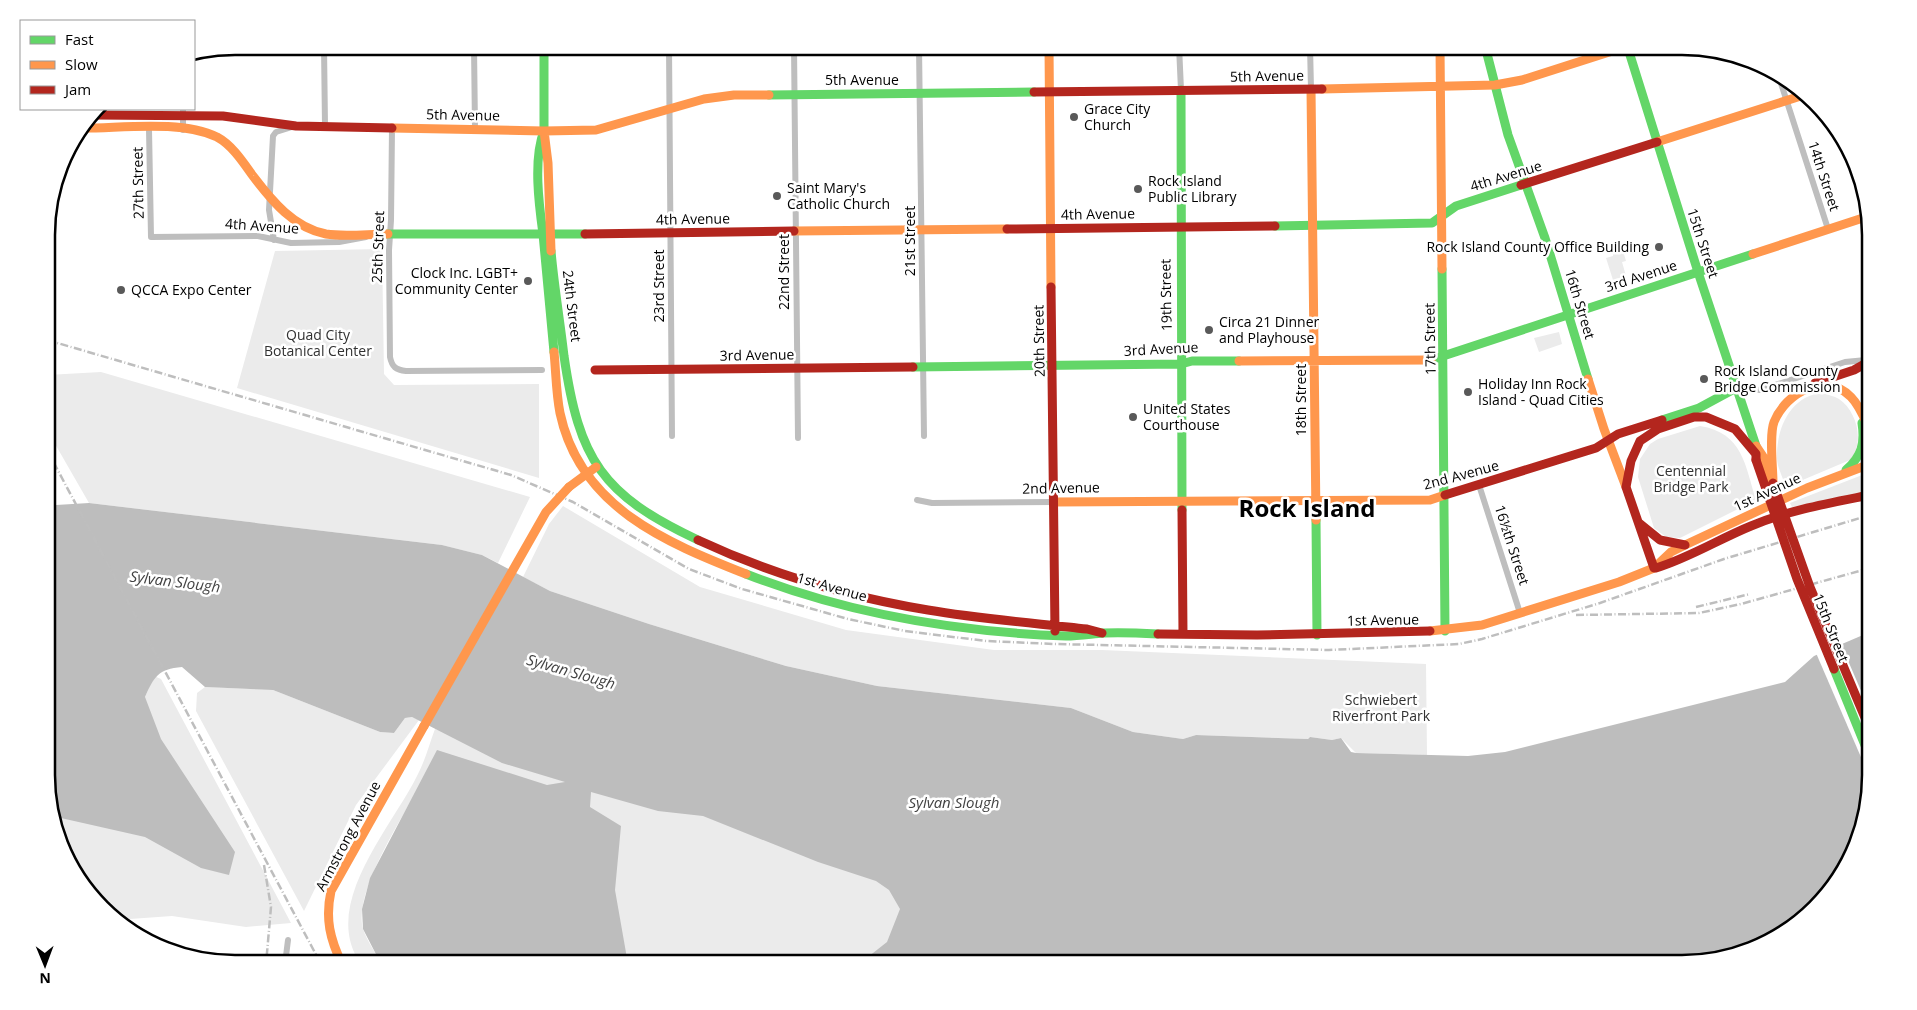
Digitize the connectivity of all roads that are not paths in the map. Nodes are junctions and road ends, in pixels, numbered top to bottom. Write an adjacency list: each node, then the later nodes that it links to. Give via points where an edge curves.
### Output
1 (324, 55): 28 (street)
2 (474, 55): 32 (street)
3 (544, 55): 34 (main road, 24th Street)
4 (669, 55): 24 (street, 23rd Street)
5 (794, 55): 20 (street, 22nd Street)
6 (920, 55): 21 (street, 21st Street)
7 (1049, 55): 19 (main road, 20th Street)
8 (1179, 55): 18 (street, 19th Street)
9 (1310, 55): 17 (street, 18th Street)
10 (1440, 55): 16 (main road, 17th Street)
11 (1487, 55): 15 (main road, 16th Street)
12 (1603, 55): 15 (main road, 5th Avenue)
13 (1631, 55): 35 (main road, 15th Street)
14 (1781, 84): 23 (street, 14th Street)
15 (1495, 85): 16 (main road, 5th Avenue); 36 (main road, 16th Street)
16 (1440, 88): 17 (main road, 5th Avenue); 38 (main road, 17th Street)
17 (1310, 89): 18 (main road, 5th Avenue); 40 (main road, 18th Street)
18 (1181, 90): 19 (main road, 5th Avenue); 42 (main road, 19th Street)
19 (1050, 91): 21 (main road, 5th Avenue); 41 (main road, 20th Street)
20 (795, 94): 21 (main road, 5th Avenue); 24 (main road, 5th Avenue, via 717,96); 45 (street, 22nd Street)
21 (920, 94): 44 (street, 21st Street)
22 (1798, 97): 23 (main road, 4th Avenue)
23 (1786, 101): 35 (main road, 4th Avenue); 43 (street, 14th Street)
24 (670, 110): 34 (main road, 5th Avenue, via 596,130); 46 (street, 23rd Street)
25 (183, 112): 26 (main road, 5th Avenue); 27 (main road, 5th Avenue); 33 (street)
26 (101, 115)
27 (296, 126): 28 (main road, 5th Avenue); 37 (street, via 274,134)
28 (325, 126): 30 (main road, 5th Avenue)
29 (90, 128): 31 (main road)
30 (392, 128): 32 (main road, 5th Avenue); 49 (street, 25th Street)
31 (149, 129): 33 (main road); 50 (street, 27th Street)
32 (475, 129): 34 (main road, 5th Avenue)
33 (183, 130): 37 (main road, via 205,133 228,146)
34 (544, 131): 47 (main road, 24th Street, via 547,143)
35 (1658, 142): 36 (main road, 4th Avenue); 52 (main road, 15th Street)
36 (1526, 183): 38 (main road, 4th Avenue, via 1456,206); 53 (main road, 16th Street)
37 (269, 197): 48 (main road, via 279,210 302,226 327,234); 51 (street, via 270,228)
38 (1441, 216): 40 (main road, 4th Avenue, via 1432,223 1418,225); 54 (main road, 17th Street)
39 (1861, 218): 43 (main road, 3rd Avenue)
40 (1313, 226): 42 (main road, 4th Avenue); 56 (main road, 18th Street)
41 (1052, 228): 42 (main road, 4th Avenue); 44 (main road, 4th Avenue); 58 (main road, 20th Street)
42 (1182, 228): 57 (main road, 19th Street)
43 (1828, 229): 52 (main road, 3rd Avenue)
44 (922, 230): 45 (main road, 4th Avenue); 60 (street, 21st Street)
45 (797, 231): 46 (main road, 4th Avenue); 61 (street, 22nd Street)
46 (671, 233): 47 (main road, 4th Avenue); 64 (street, 23rd Street)
47 (546, 234): 49 (main road, 4th Avenue); 76 (main road, 24th Street, via 572,408 579,433); 78 (main road, 24th Street, via 560,412 567,437)
48 (369, 236): 49 (main road); 51 (street, 4th Avenue, via 339,242)
49 (393, 236): 62 (street, 25th Street, via 390,357 395,369)
50 (151, 237): 51 (street, 4th Avenue, via 258,236)
51 (274, 240)
52 (1698, 272): 53 (main road, 3rd Avenue); 65 (main road, 15th Street)
53 (1569, 314): 54 (main road, 3rd Avenue); 73 (main road, 16th Street)
54 (1444, 356): 56 (main road, 3rd Avenue, via 1427,361); 82 (main road, 17th Street)
55 (1862, 361): 65 (street, via 1852,360 1760,390)
56 (1315, 362): 57 (main road, 3rd Avenue, via 1192,361); 86 (main road, 18th Street)
57 (1181, 364): 58 (main road, 3rd Avenue); 85 (main road, 19th Street)
58 (1054, 366): 60 (main road, 3rd Avenue); 87 (main road, 20th Street)
59 (1862, 366): 66 (main road)
60 (924, 367): 61 (main road, 3rd Avenue); 71 (street, 21st Street)
61 (798, 368): 64 (main road, 3rd Avenue); 72 (street, 22nd Street)
62 (542, 370)
63 (595, 370): 64 (main road, 3rd Avenue)
64 (671, 370): 70 (street, 23rd Street)
65 (1736, 388): 73 (main road, 2nd Avenue, via 1699,408); 74 (main road, 15th Street)
66 (1804, 388): 67 (main road, via 1833,387 1850,396); 74 (main road, via 1790,398 1776,417)
67 (1860, 411): 68 (main road); 69 (main road)
68 (1862, 415)
69 (1862, 424)
70 (672, 436)
71 (924, 436)
72 (798, 438)
73 (1608, 439): 80 (main road, 2nd Avenue, via 1596,448); 81 (main road, 16th Street)
74 (1761, 455): 81 (main road, via 1735,429 1714,419 1694,417 1658,429 1640,441 1631,461); 98 (main road, 15th Street, bridge, via 1810,587); 99 (main road, 15th Street, bridge, via 1797,579)
75 (1862, 455): 79 (main road, via 1855,464)
76 (596, 467): 78 (main road); 92 (main road, 1st Avenue, via 616,491 648,516 708,546 770,570 888,603 957,615)
77 (1862, 467): 79 (main road, 1st Avenue)
78 (586, 474): 97 (main road, 1st Avenue, via 616,506 648,530 774,584 837,603 916,621); 102 (main road, Armstrong Avenue, bridge, via 551,504 528,541 331,891 326,913 328,934)
79 (1831, 478): 89 (main road, 1st Avenue)
80 (1479, 485): 82 (main road, 2nd Avenue); 91 (street, 16½th Street)
81 (1626, 487): 88 (main road, 16th Street)
82 (1445, 496): 86 (main road, 2nd Avenue, via 1430,500); 93 (main road, 17th Street)
83 (1862, 497): 90 (main road, 1st Avenue, via 1762,521 1677,562)
84 (917, 500): 87 (street, 2nd Avenue, via 932,503)
85 (1182, 501): 86 (main road, 2nd Avenue); 87 (main road, 2nd Avenue); 95 (main road, 19th Street)
86 (1314, 501): 96 (main road, 18th Street)
87 (1054, 502): 92 (main road, 20th Street)
88 (1639, 523): 89 (main road, via 1660,540); 90 (main road, 16th Street)
89 (1685, 545): 90 (main road, 1st Avenue, via 1671,552)
90 (1654, 568): 91 (main road, 1st Avenue)
91 (1520, 613): 93 (main road, 1st Avenue, via 1482,625)
92 (1055, 625): 94 (main road, 1st Avenue); 97 (main road, 20th Street)
93 (1445, 631): 96 (main road, 1st Avenue)
94 (1103, 633): 95 (main road, 1st Avenue); 97 (main road, 1st Avenue, via 1084,637)
95 (1183, 634): 96 (main road, 1st Avenue)
96 (1317, 634)
97 (1055, 636)
98 (1862, 711)
99 (1862, 738)
100 (288, 940): 101 (street)
101 (287, 955)
102 (338, 955)

